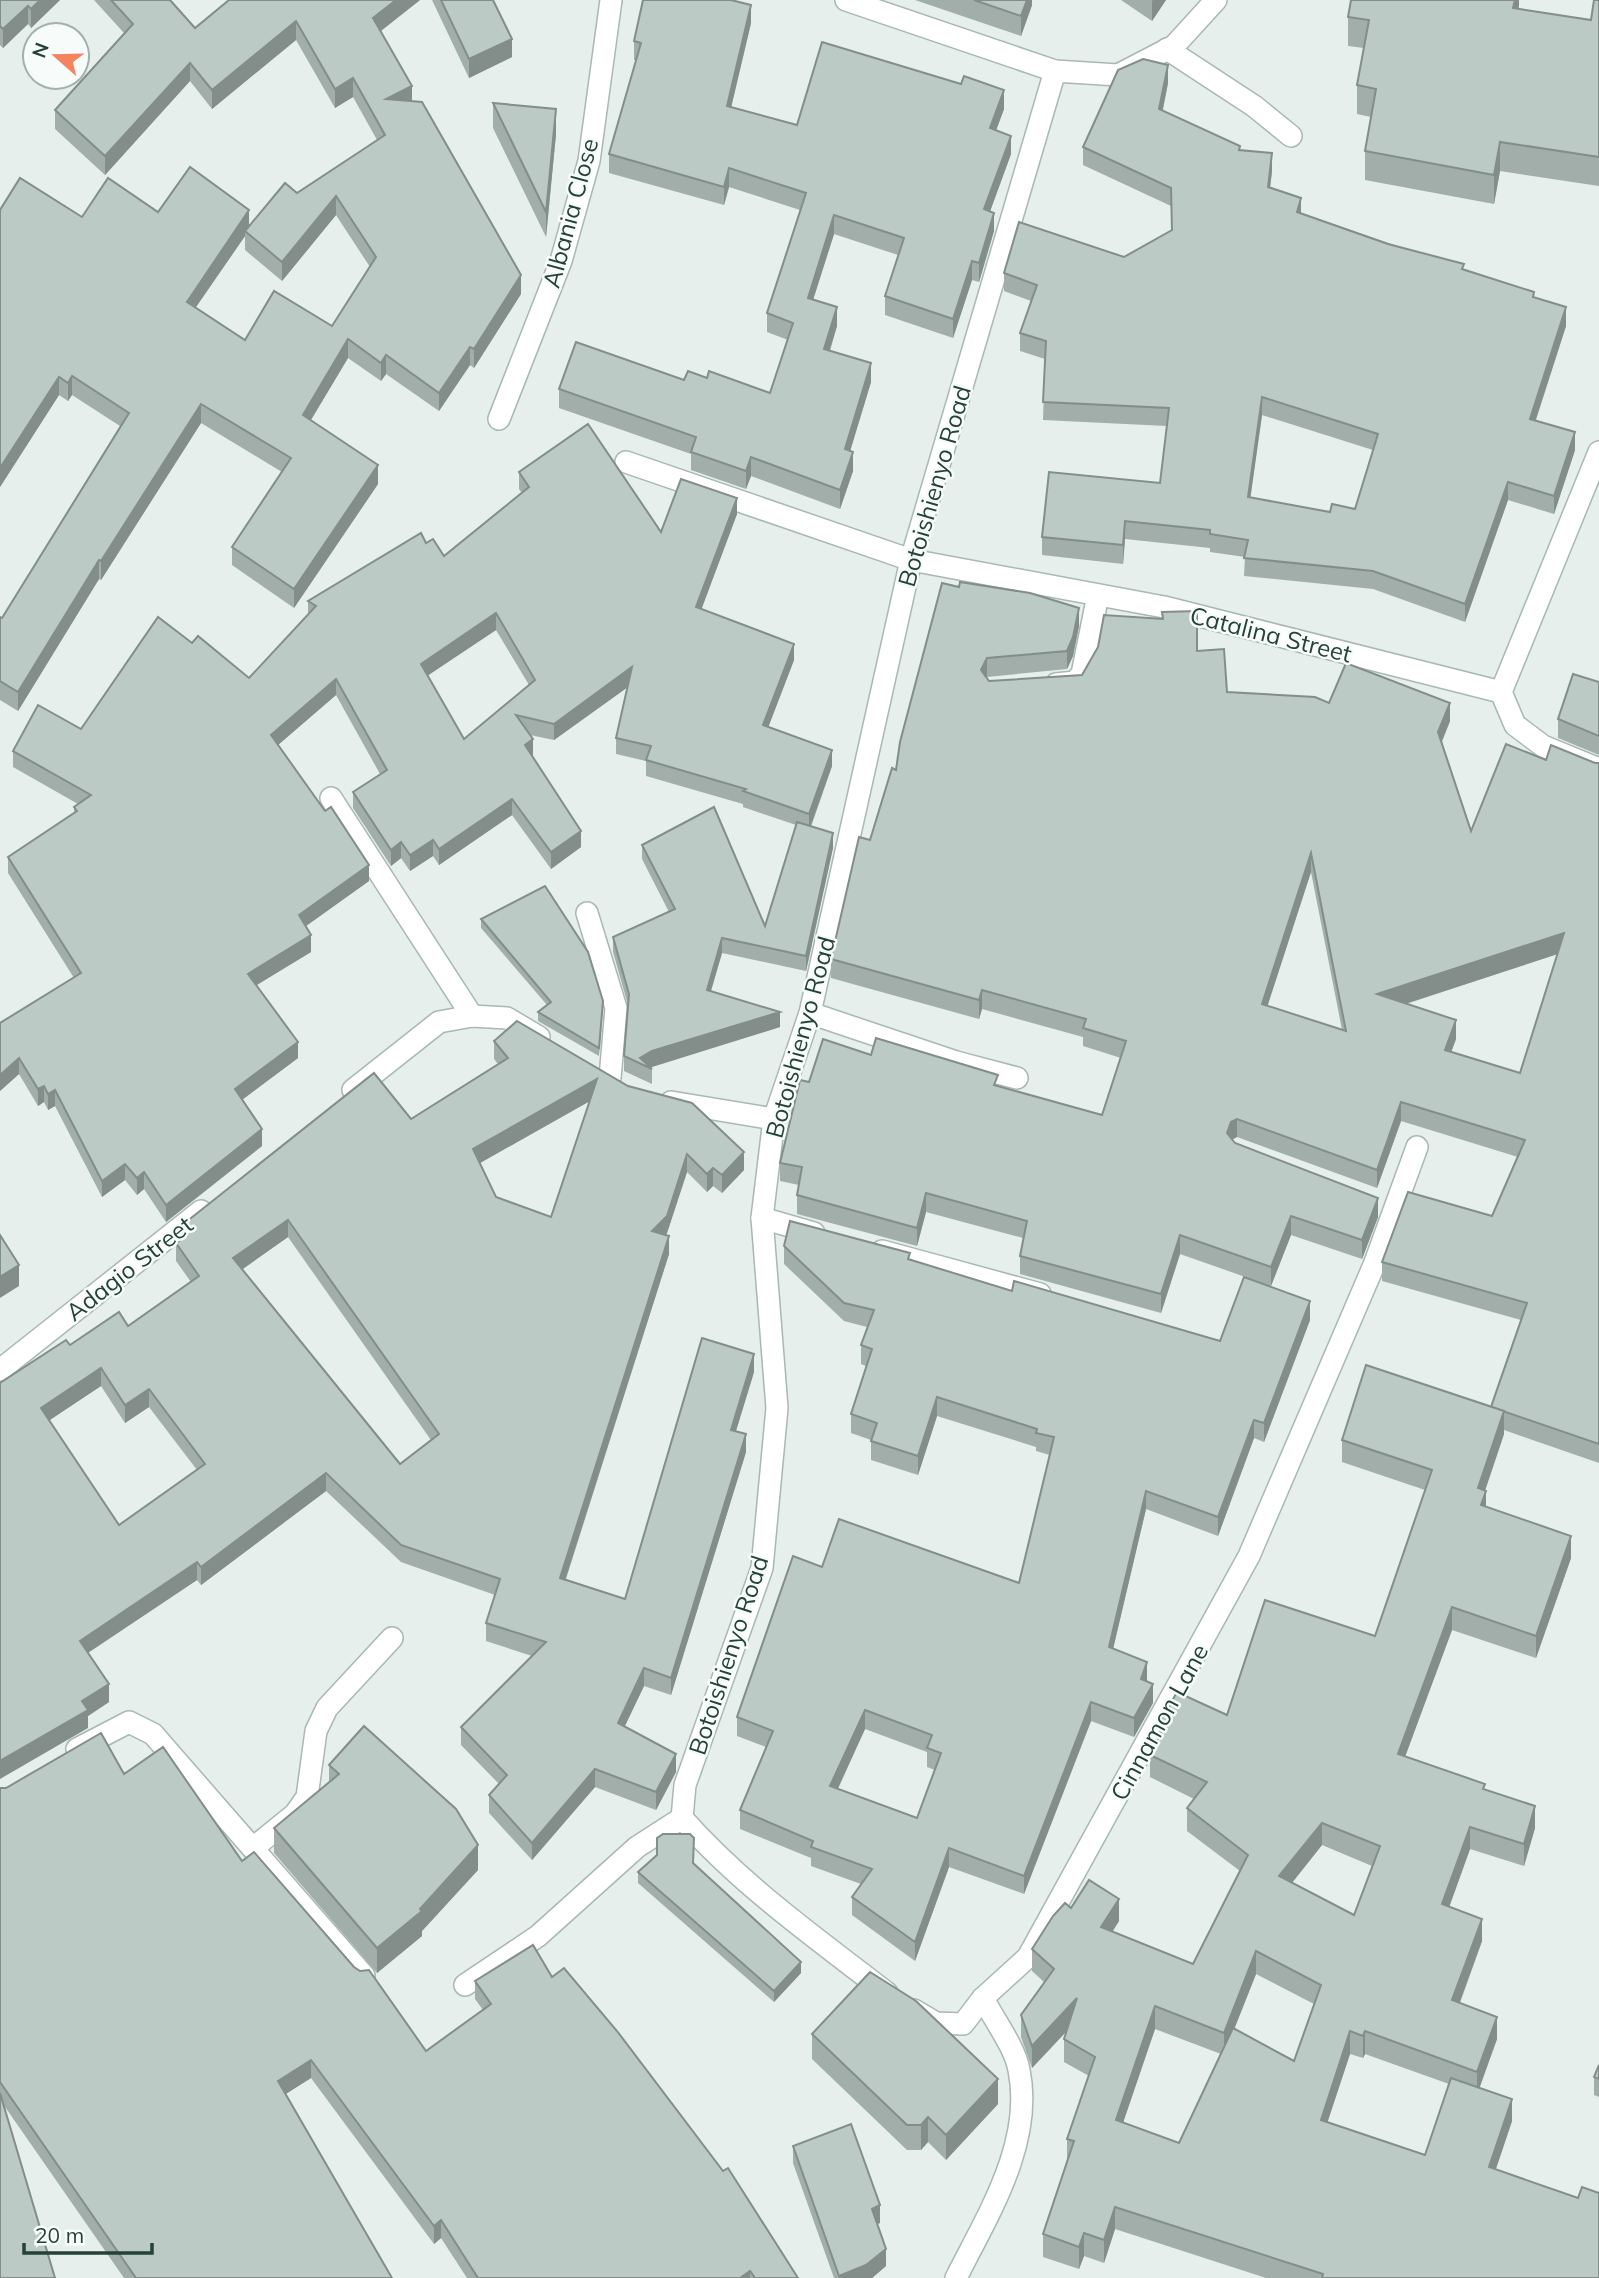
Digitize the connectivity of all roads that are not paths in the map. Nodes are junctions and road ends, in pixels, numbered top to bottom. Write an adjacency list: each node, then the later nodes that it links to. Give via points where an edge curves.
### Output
1 (611, 0): 7 (street, Albania Close, via 585,174 561,261)
2 (846, 0): 5 (street)
3 (1216, 0): 4 (street)
4 (1167, 49): 5 (street, via 1118,75); 6 (street)
5 (1055, 71): 10 (street, Botoishienyo Road)
6 (1291, 136)
7 (499, 419)
8 (1599, 452): 13 (street)
9 (626, 462): 10 (street, Catalina Street)
10 (911, 560): 11 (street, Catalina Street); 17 (street, Botoishienyo Road)
11 (1098, 595): 12 (street, via 1082,674 1075,682); 13 (street, Catalina Street, via 1164,607)
12 (1034, 685)
13 (1501, 692): 14 (street, via 1515,724 1542,746)
14 (1599, 769)
15 (331, 798): 18 (street)
16 (587, 913): 21 (street, via 616,1008)
17 (810, 1013): 22 (street); 24 (street, Botoishienyo Road)
18 (472, 1016): 19 (street, via 507,1018); 23 (street, via 439,1022)
19 (557, 1047)
20 (589, 1066): 21 (street)
21 (610, 1078): 24 (street, via 683,1106)
22 (1017, 1078)
23 (332, 1107)
24 (774, 1119): 29 (street, Botoishienyo Road)
25 (1417, 1147): 28 (street, Cinnamon Lane)
26 (1369, 1199): 28 (street)
27 (214, 1200): 33 (street, Adagio Street)
28 (1394, 1209): 40 (street, Cinnamon Lane, via 1301,1442 1249,1556 1028,1957)
29 (762, 1218): 30 (street); 36 (street, Botoishienyo Road, via 777,1408 762,1568 685,1785)
30 (828, 1236)
31 (868, 1247): 32 (street)
32 (1067, 1301)
33 (0, 1370)
34 (393, 1638): 37 (street, via 327,1708 316,1731 306,1797 295,1814)
35 (57, 1761): 37 (street, via 114,1728 137,1724 153,1734)
36 (682, 1818): 39 (street, via 637,1847 538,1936); 40 (street, via 715,1854 800,1928 897,2000 936,2023 962,2024)
37 (253, 1848): 38 (street)
38 (364, 1976)
39 (465, 1985)
40 (983, 1998): 41 (street, via 1019,2068 1023,2107 1005,2178)
41 (956, 2278)

